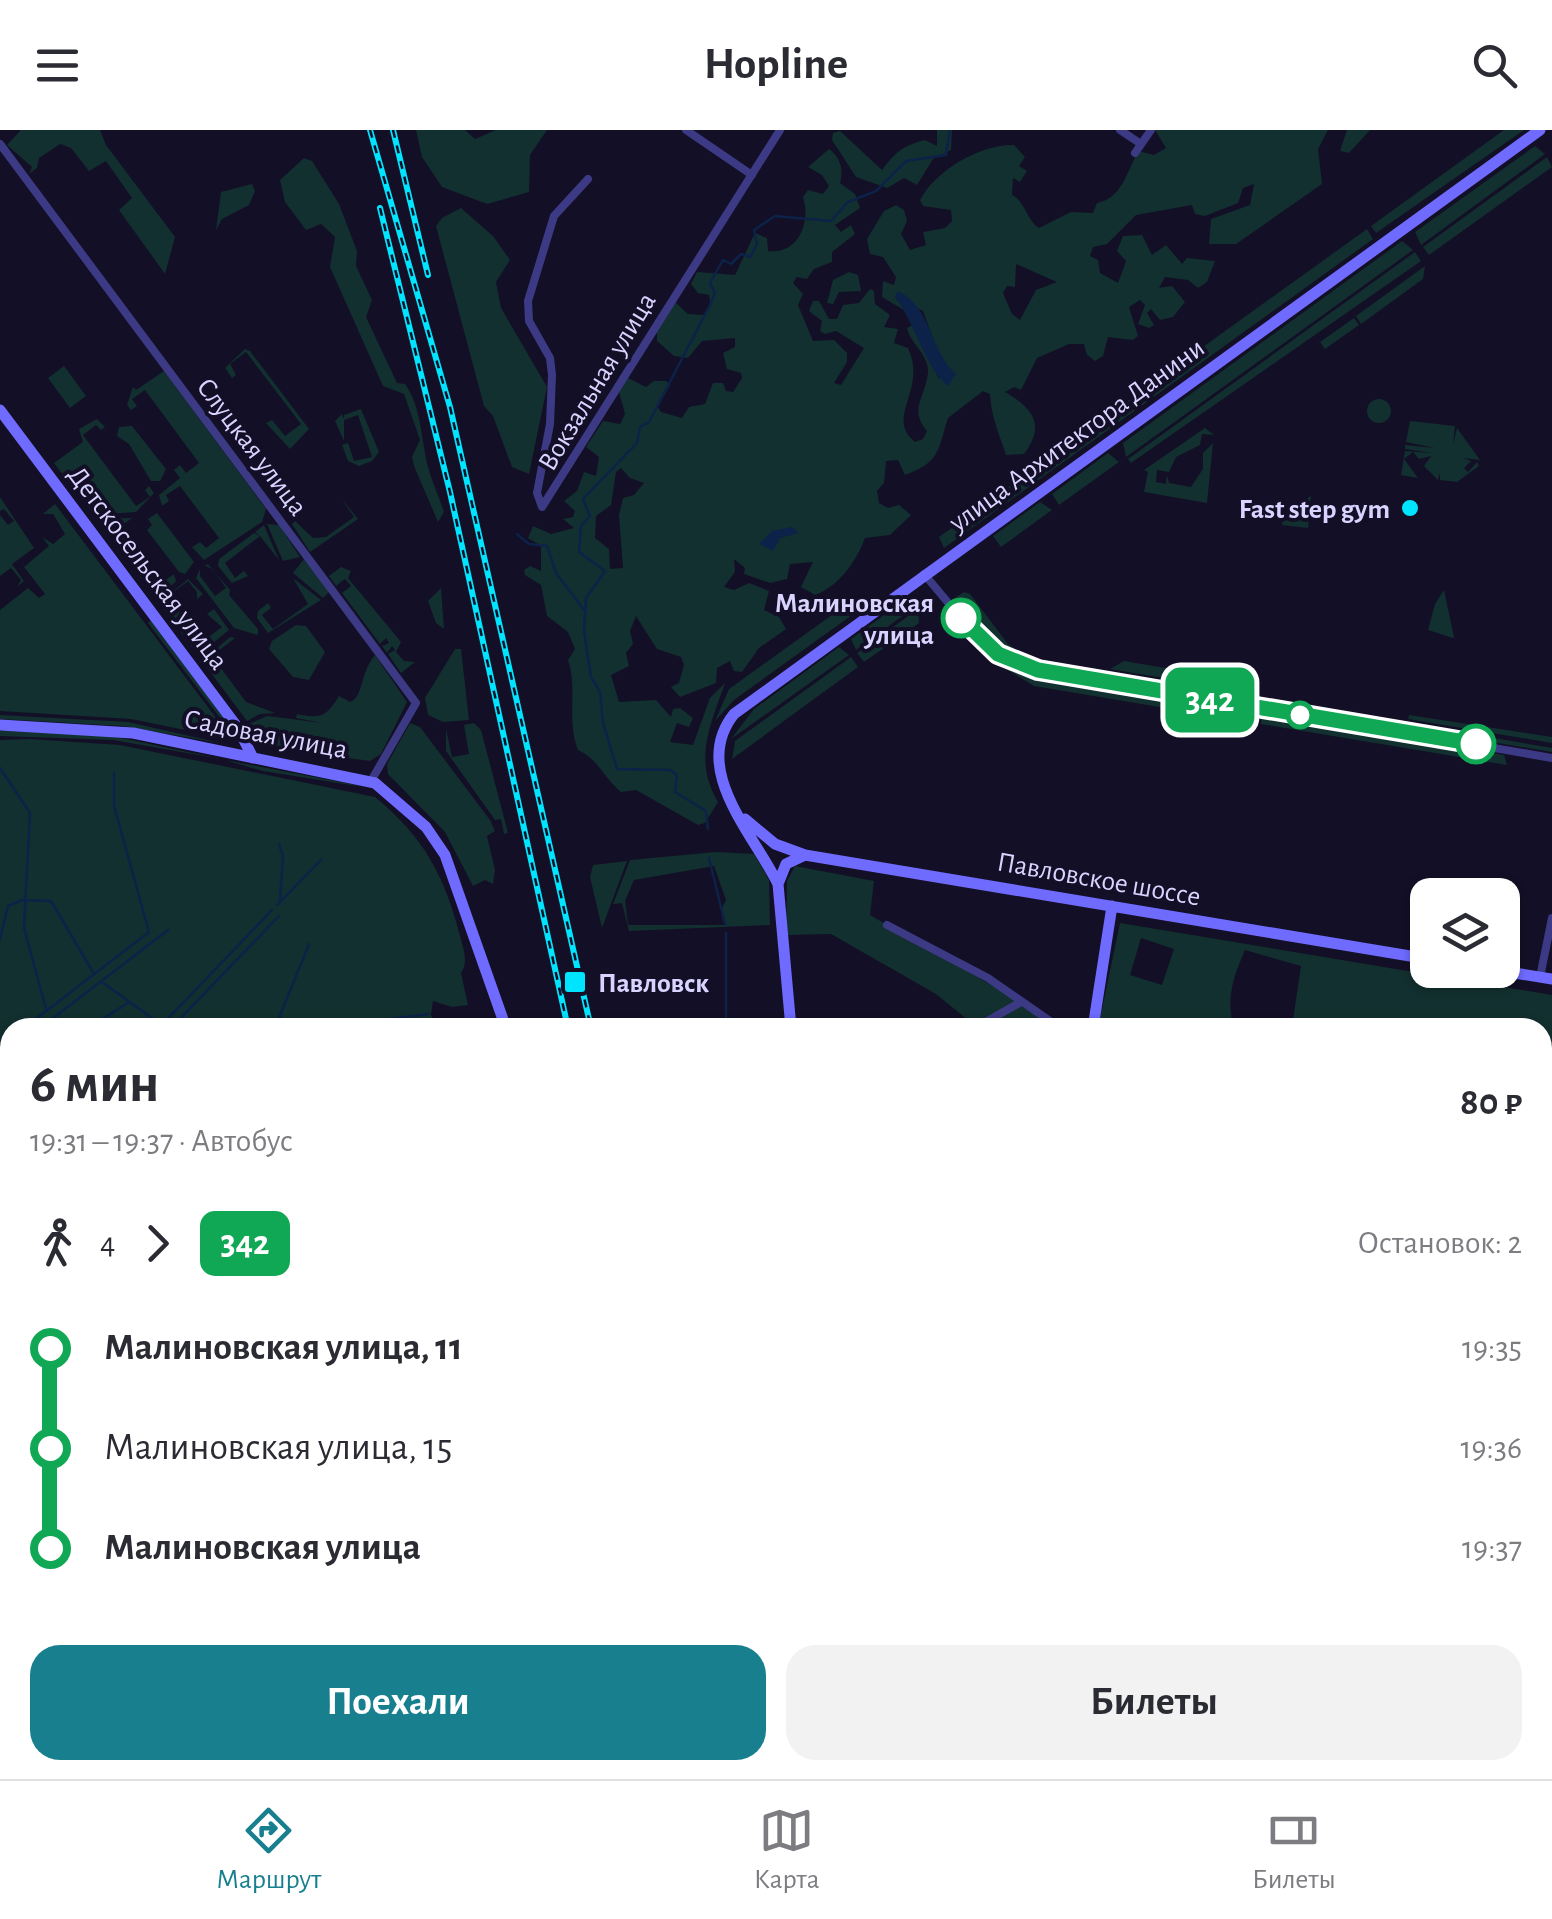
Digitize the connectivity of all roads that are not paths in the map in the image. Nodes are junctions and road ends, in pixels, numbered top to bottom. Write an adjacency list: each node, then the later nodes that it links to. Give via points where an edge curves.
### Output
1 (686, 130): 7 (street)
2 (780, 130): 7 (street, Вокзальная улица)
3 (1120, 130): 4 (street, via 1138,148)
4 (1150, 130)
5 (1540, 130): 10 (main road, улица Архитектора Данини)
6 (0, 144): 14 (street, Слуцкая улица, via 416,703)
7 (752, 176): 8 (street, Вокзальная улица, via 542,507 537,493 552,375 529,321 528,301 554,216)
8 (588, 179)
9 (2, 416): 12 (main road, Детскосельская улица, via 238,728)
10 (924, 574): 13 (street, via 977,637 1030,668); 15 (main road, улица Архитектора Данини, via 729,720 717,762)
11 (0, 725): 12 (main road, Садовая улица, via 117,730)
12 (253, 758): 14 (main road, Садовая улица)
13 (1552, 758)
14 (370, 781): 25 (main road, Садовая улица, via 437,841)
15 (742, 816): 16 (main road, улица Архитектора Данини, via 774,844); 17 (main road, улица Архитектора Данини)
16 (805, 855): 17 (main road, via 786,864); 18 (main road, Павловское шоссе)
17 (778, 884): 26 (main road)
18 (1112, 906): 21 (main road, Павловское шоссе); 29 (main road)
19 (1552, 918): 23 (street)
20 (887, 924): 24 (street)
21 (1410, 955)
22 (1520, 974): 23 (main road)
23 (1546, 978)
24 (1022, 1002): 27 (street); 28 (street)
25 (503, 1018)
26 (790, 1018)
27 (993, 1018)
28 (1045, 1018)
29 (1095, 1018)

